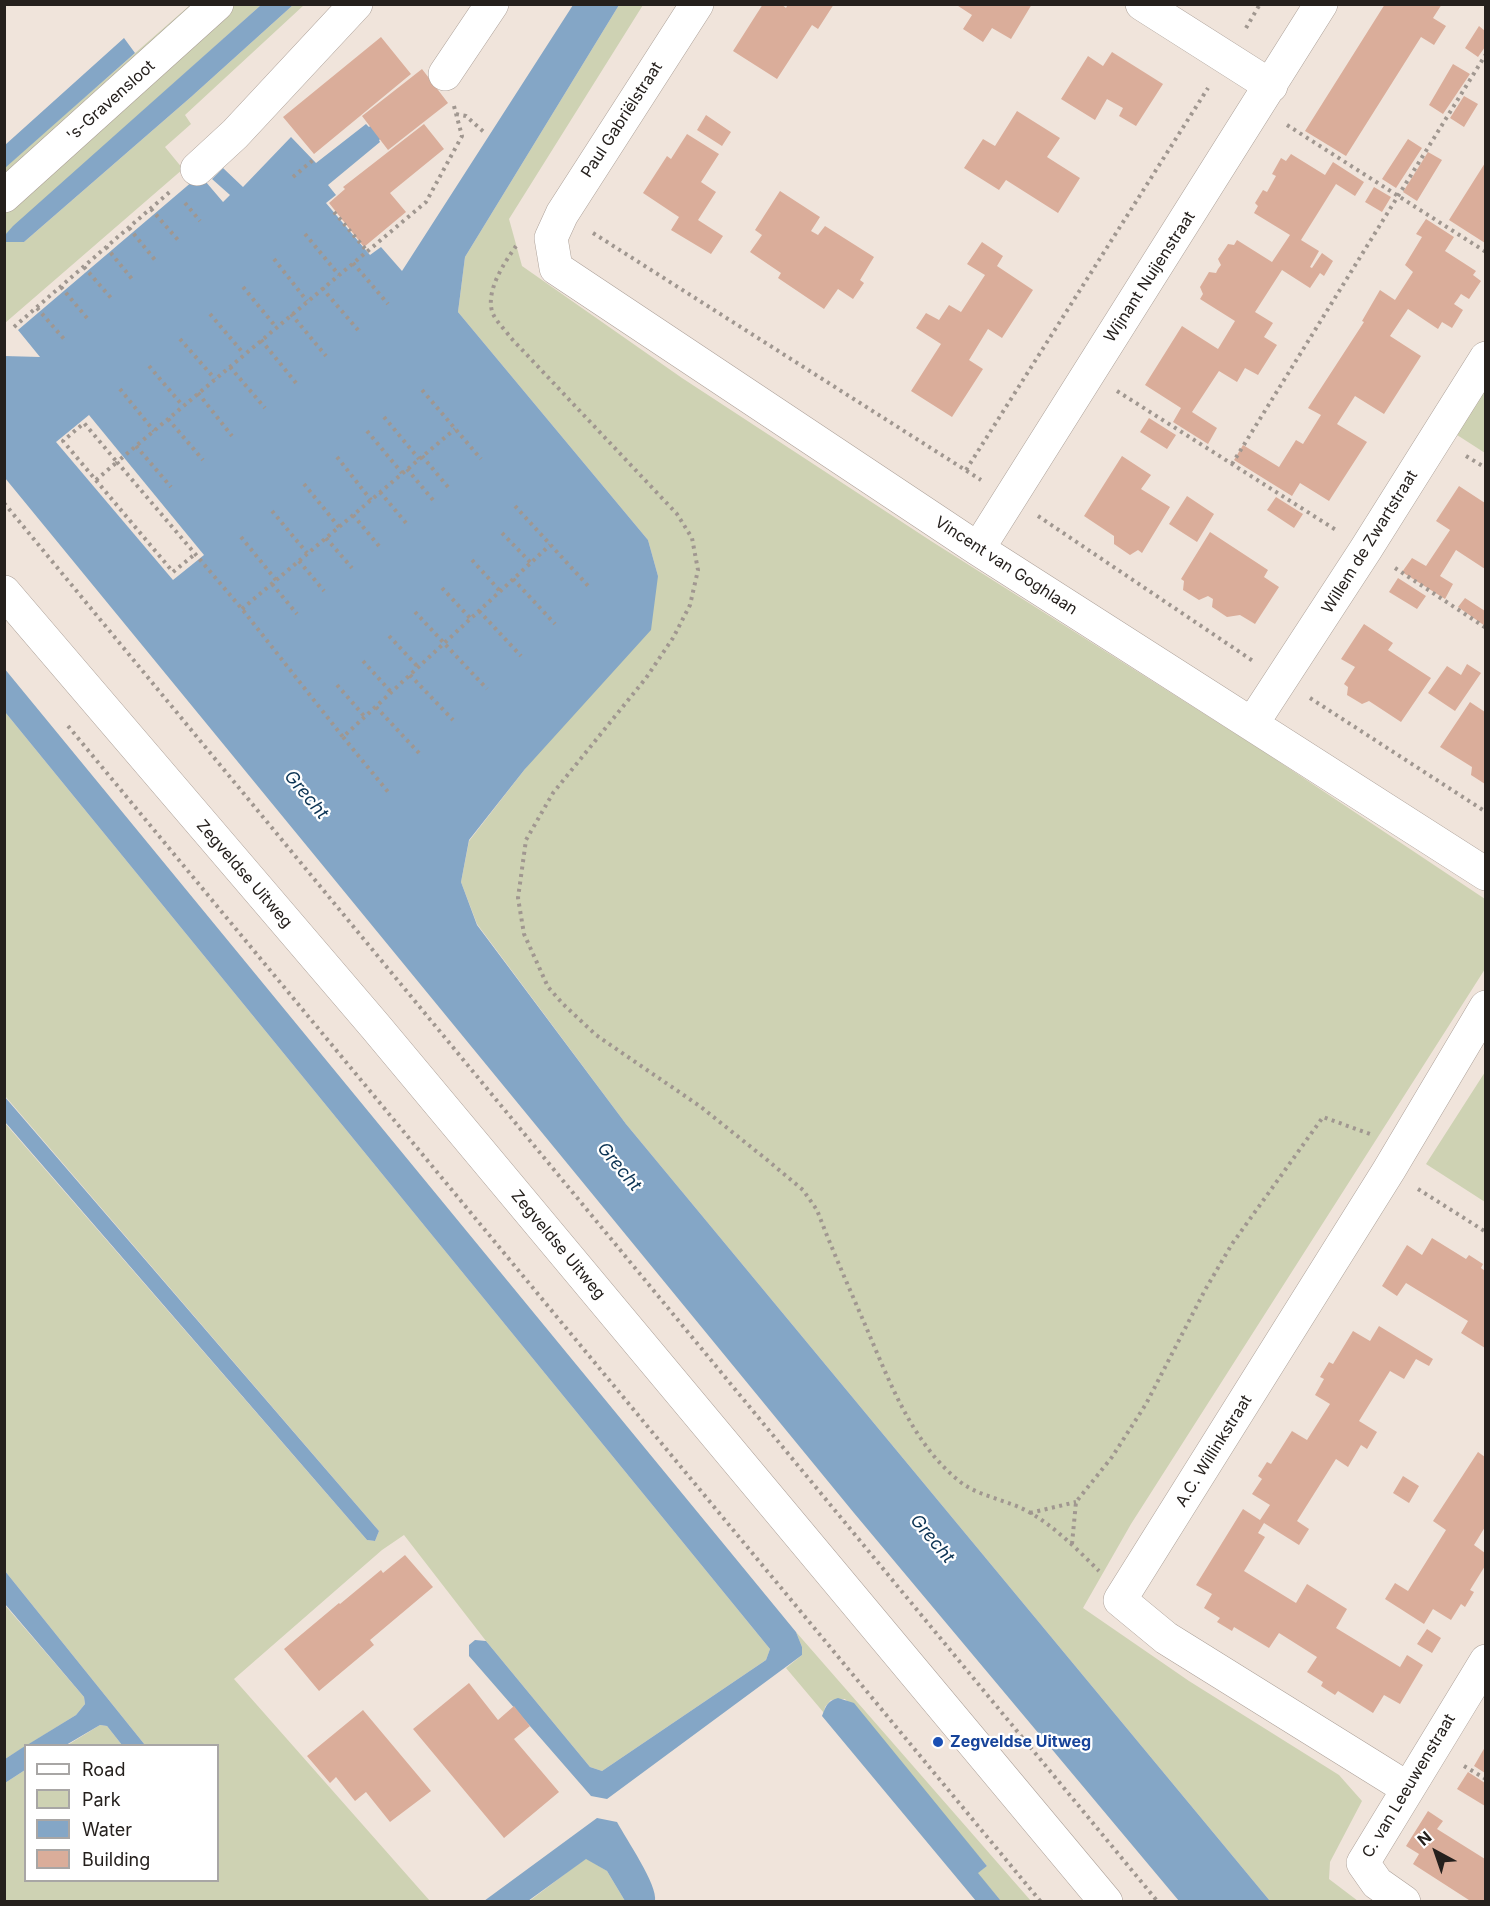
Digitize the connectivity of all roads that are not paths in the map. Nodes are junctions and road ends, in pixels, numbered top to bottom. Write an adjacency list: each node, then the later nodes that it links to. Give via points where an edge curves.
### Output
1 (217, 4): 10 (street, 's-Gravensloot)
2 (356, 4): 9 (street, via 235,134)
3 (492, 4): 7 (street)
4 (697, 4): 11 (street, Paul Gabriëlstraat, via 562,214)
5 (1142, 4): 8 (street, via 1227,59)
6 (1321, 4): 8 (street, Wijnant Nuijenstraat)
7 (445, 74)
8 (1264, 96): 13 (street, Wijnant Nuijenstraat)
9 (185, 179)
10 (4, 196)
11 (551, 238): 13 (street, Vincent van Goghlaan, via 556,268)
12 (1485, 358): 15 (street, Willem de Zwartstraat)
13 (978, 549): 15 (street, Vincent van Goghlaan)
14 (4, 592): 20 (street, Zegveldse Uitweg, via 382,1035)
15 (1252, 724): 16 (street, Vincent van Goghlaan)
16 (1485, 874)
17 (1485, 1007): 19 (street, A.C. Willinkstraat, via 1396,1158 1120,1600 1166,1638)
18 (1485, 1661): 19 (street, C. van Leeuwenstraat)
19 (1407, 1788): 21 (street, C. van Leeuwenstraat, via 1363,1863 1377,1883)
20 (1106, 1902)
21 (1404, 1902)

